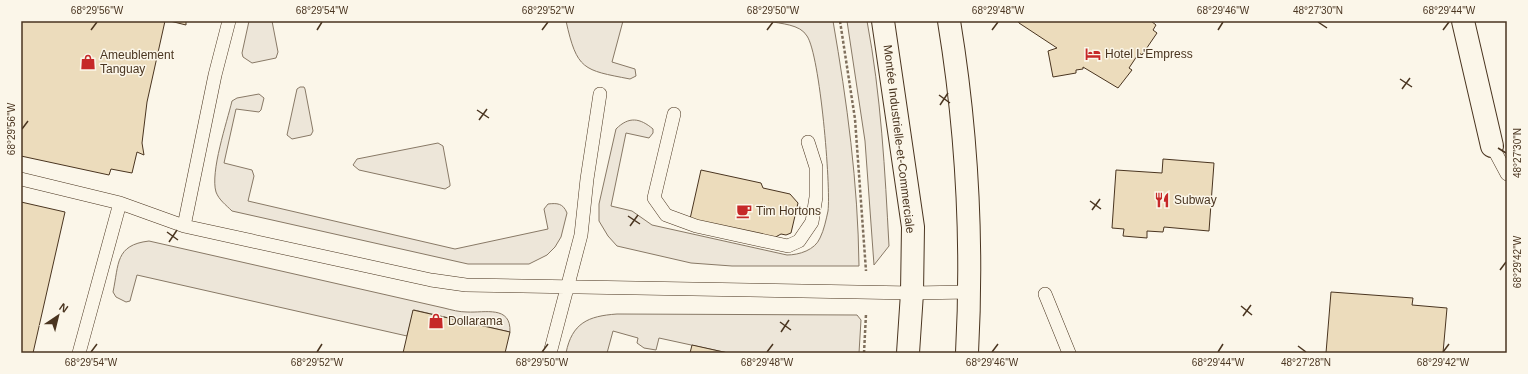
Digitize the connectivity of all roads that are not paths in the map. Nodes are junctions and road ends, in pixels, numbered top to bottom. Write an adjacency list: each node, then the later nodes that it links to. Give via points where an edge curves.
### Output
1 (229, 21): 12 (lane)
2 (883, 21): 15 (main road, Montée Industrielle-et-Commerciale, via 912,227)
3 (949, 21): 14 (main road, via 959,80 969,205)
4 (1463, 21): 8 (main road)
5 (600, 94): 13 (lane, via 581,234)
6 (674, 114): 7 (lane, via 654,198 666,215 696,226 788,246 799,241 812,222 816,197 816,167)
7 (808, 142)
8 (1492, 146): 9 (lane)
9 (1507, 174)
10 (21, 179): 11 (lane)
11 (120, 203): 12 (lane); 17 (lane)
12 (184, 226): 13 (lane, via 431,280 501,287)
13 (569, 286): 15 (lane); 18 (lane)
14 (970, 292): 15 (lane); 20 (main road)
15 (912, 293): 19 (main road, Montée Industrielle-et-Commerciale)
16 (1044, 294): 21 (lane)
17 (79, 353)
18 (550, 353)
19 (908, 353)
20 (967, 353)
21 (1069, 353)

